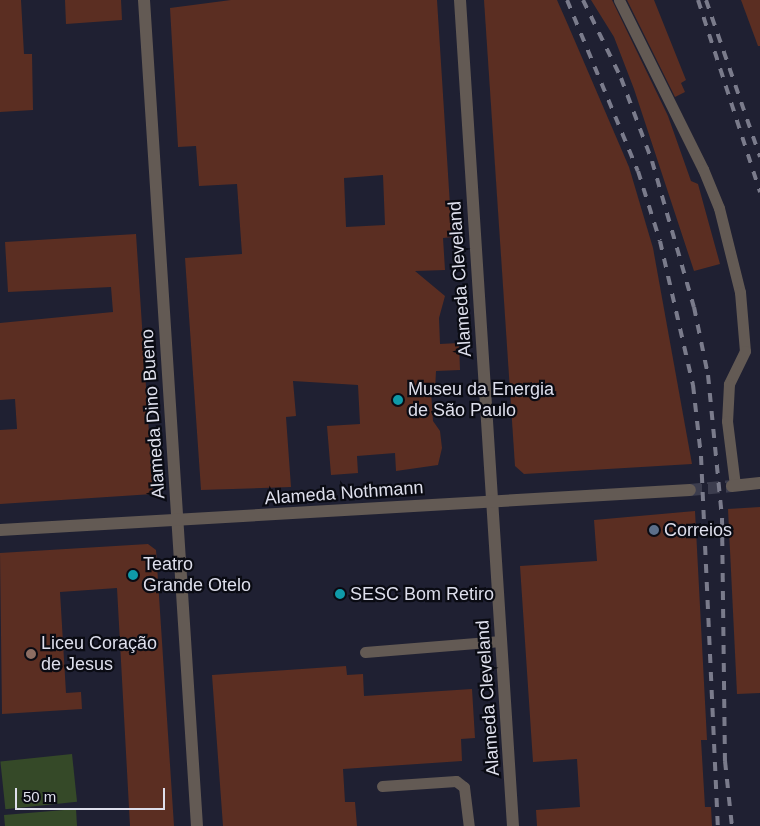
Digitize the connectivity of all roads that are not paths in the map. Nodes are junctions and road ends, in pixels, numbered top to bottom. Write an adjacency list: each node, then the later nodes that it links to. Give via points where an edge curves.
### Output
1 (144, 0): 8 (street, Alameda Dino Bueno)
2 (460, 0): 7 (street, Alameda Cleveland)
3 (619, 0): 5 (lane, via 703,169 719,208 740,292 745,351 729,384 727,421)
4 (760, 483): 5 (street)
5 (734, 486)
6 (690, 490): 7 (street, Alameda Nothmann)
7 (493, 501): 8 (street, Alameda Nothmann); 10 (street, Alameda Cleveland)
8 (177, 521): 9 (street, Alameda Nothmann); 13 (street, Alameda Dino Bueno)
9 (0, 530)
10 (501, 641): 11 (lane); 15 (street, Alameda Cleveland)
11 (365, 652)
12 (382, 786): 14 (lane, via 456,781 464,787)
13 (197, 826)
14 (469, 826)
15 (513, 826)

